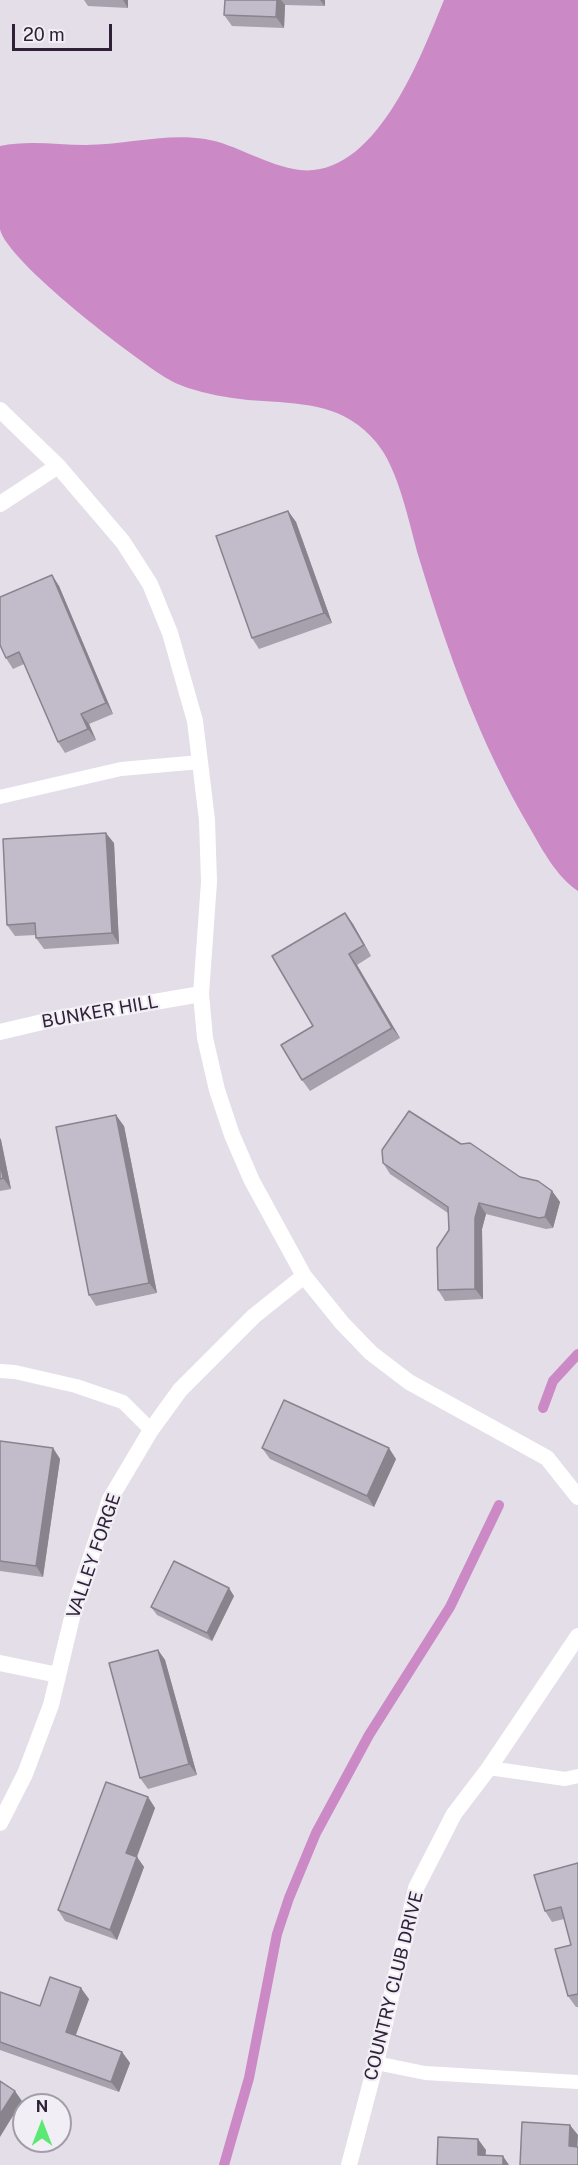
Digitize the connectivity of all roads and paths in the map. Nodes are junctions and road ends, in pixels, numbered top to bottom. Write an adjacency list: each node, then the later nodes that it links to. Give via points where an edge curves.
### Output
1 (0, 410): 2 (street)
2 (58, 466): 3 (street); 4 (street, via 123,542 150,584 170,633 195,722)
3 (0, 504)
4 (200, 762): 5 (lane, via 121,769); 6 (street, via 209,882)
5 (0, 797)
6 (201, 994): 7 (street, BUNKER HILL); 8 (street, via 205,1038 232,1135 252,1181)
7 (0, 1032)
8 (304, 1276): 10 (street, VALLEY FORGE, via 217,1351 180,1390); 11 (street, via 371,1353 409,1382 546,1458)
9 (0, 1371): 10 (lane, via 76,1386 123,1402)
10 (151, 1430): 14 (street, VALLEY FORGE, via 110,1499 75,1605)
11 (578, 1497)
12 (578, 1636): 15 (street, COUNTRY CLUB DRIVE)
13 (0, 1663): 14 (street)
14 (58, 1675): 17 (street, VALLEY FORGE, via 25,1774)
15 (489, 1768): 16 (lane, via 565,1779); 18 (street, COUNTRY CLUB DRIVE, via 454,1814 416,1888)
16 (578, 1776)
17 (0, 1823)
18 (376, 2063): 19 (lane, via 425,2073); 20 (street, COUNTRY CLUB DRIVE)
19 (578, 2082)
20 (349, 2165)

